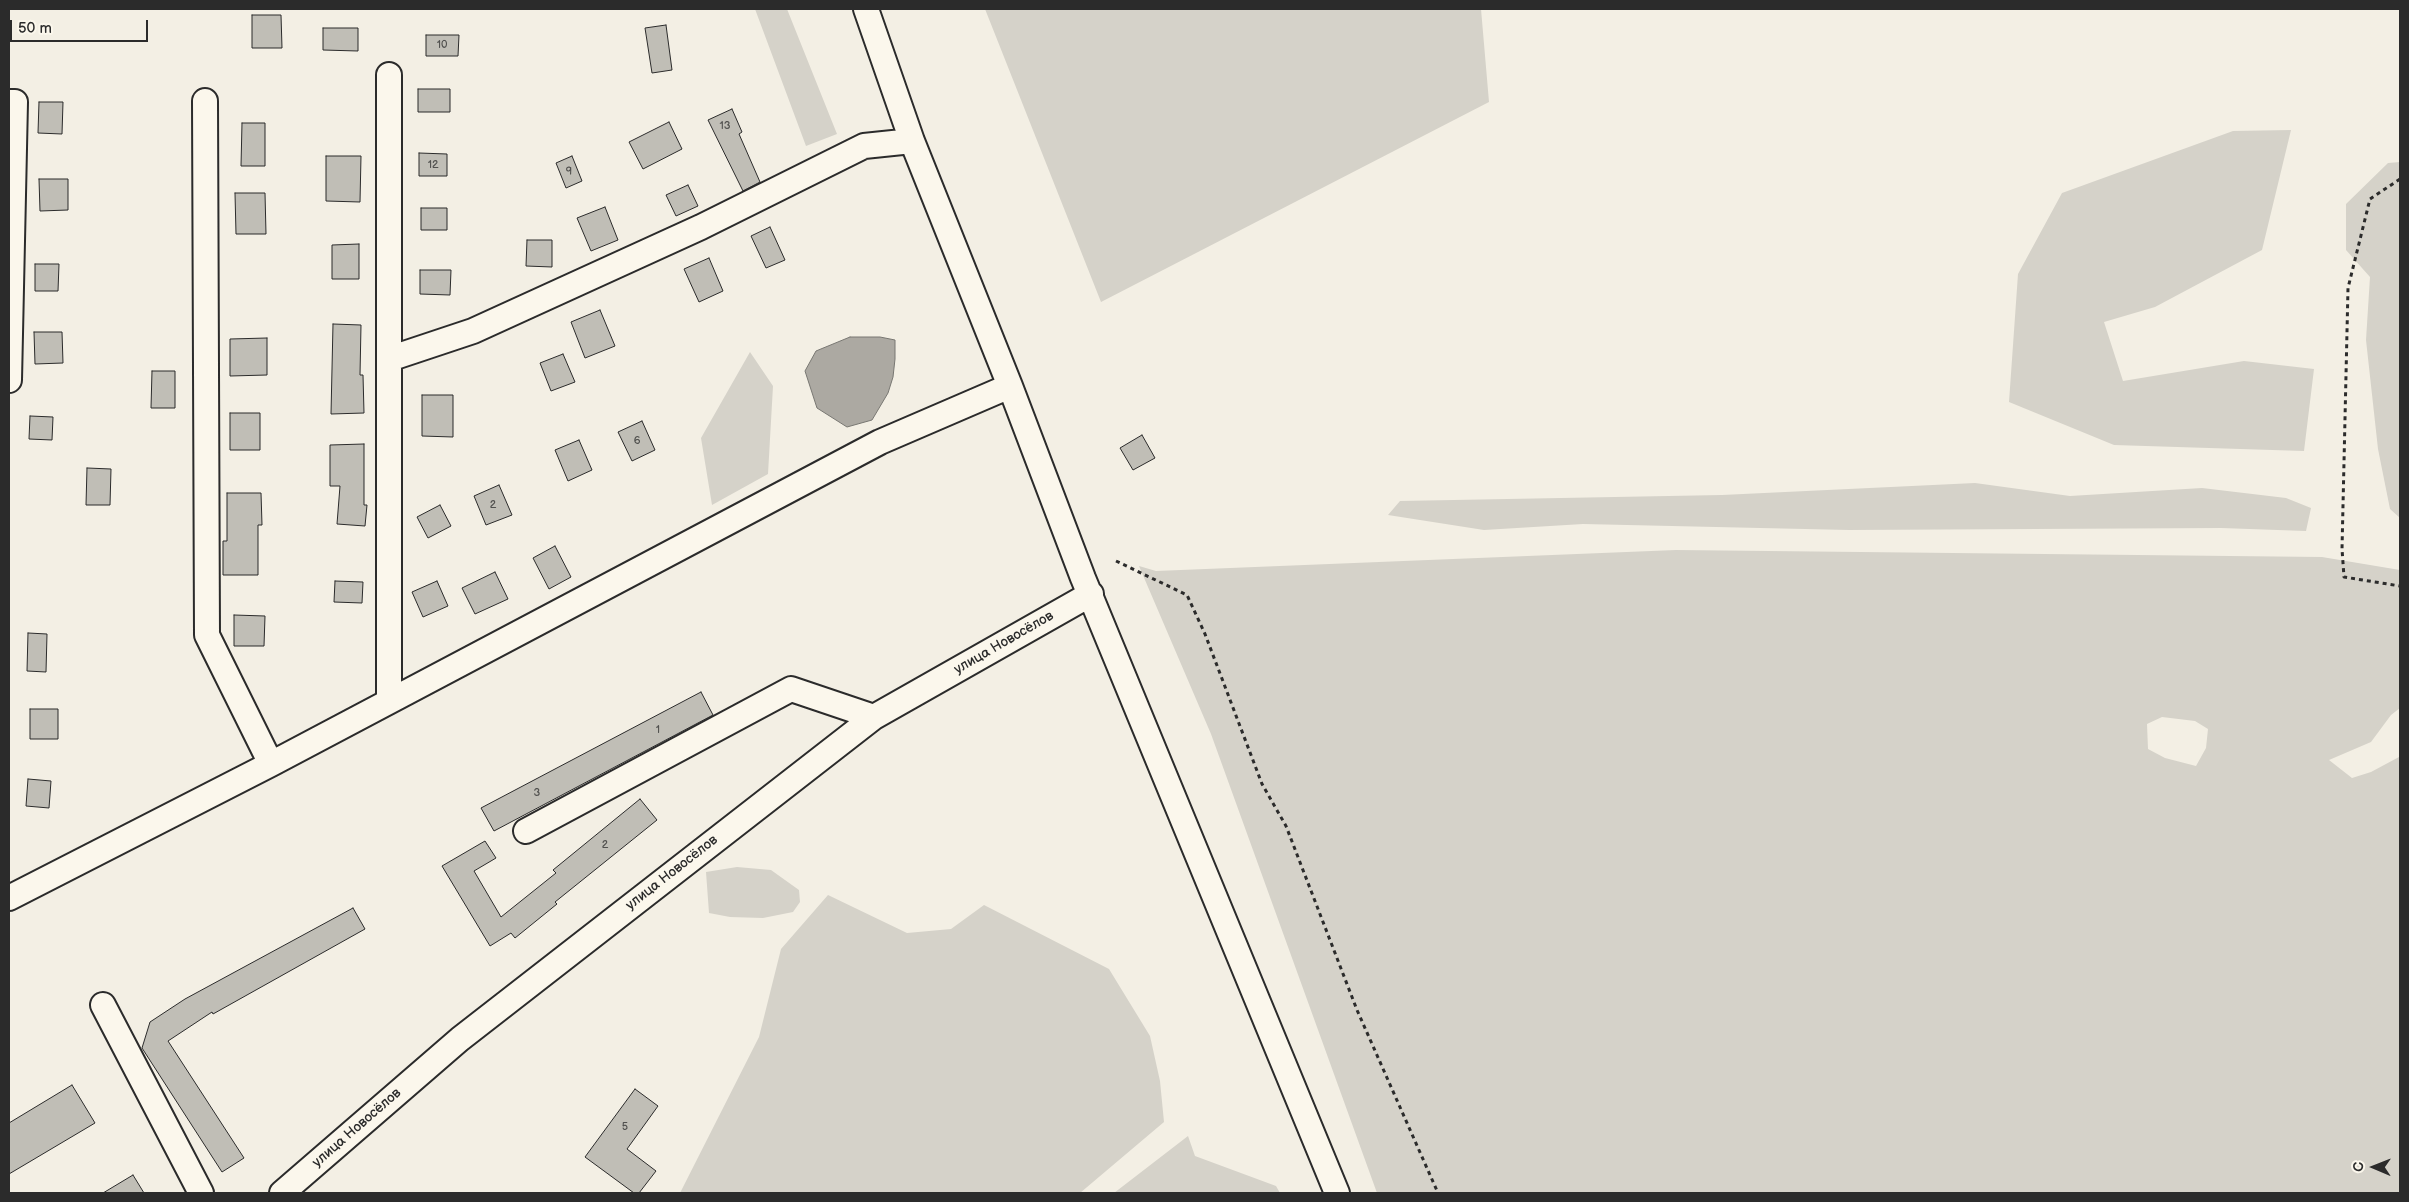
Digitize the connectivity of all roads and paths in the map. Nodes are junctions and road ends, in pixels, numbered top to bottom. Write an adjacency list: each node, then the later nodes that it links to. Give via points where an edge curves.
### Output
1 (866, 9): 5 (street)
2 (389, 75): 7 (street)
3 (205, 101): 15 (street, via 207,634)
4 (9, 102): 8 (street, via 14,102)
5 (912, 141): 7 (street, via 864,146 701,228 473,331); 9 (street)
6 (2400, 179): 11 (path, via 2370,199 2348,288 2342,549 2344,577)
7 (389, 359): 13 (street)
8 (9, 380)
9 (1010, 386): 12 (street); 13 (street, via 880,442)
10 (1116, 561): 22 (path, via 1187,595 1262,784 1286,826 1357,1010)
11 (2400, 586)
12 (1091, 594): 14 (street, улица Новосёлов); 21 (street)
13 (389, 701): 15 (street)
14 (874, 717): 16 (street, via 791,689); 20 (street, улица Новосёлов, via 460,1039)
15 (271, 764): 17 (street)
16 (526, 832)
17 (9, 898)
18 (104, 1005): 19 (street)
19 (201, 1193)
20 (282, 1193)
21 (1337, 1193)
22 (1438, 1193)

